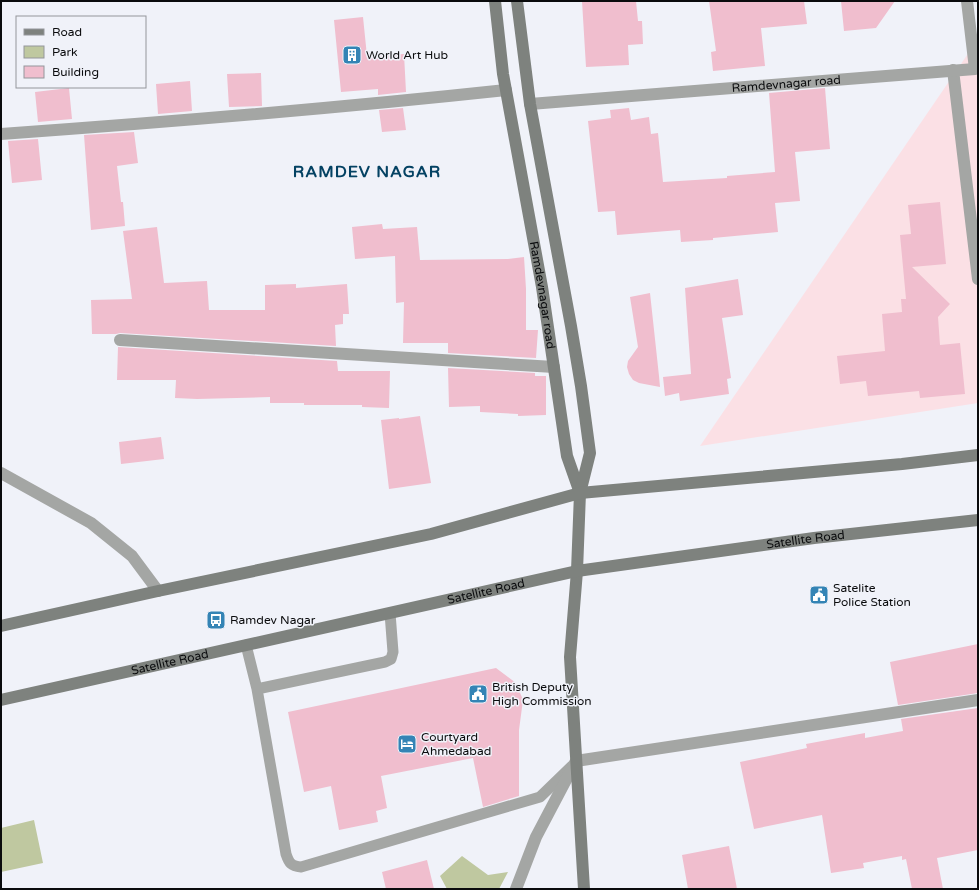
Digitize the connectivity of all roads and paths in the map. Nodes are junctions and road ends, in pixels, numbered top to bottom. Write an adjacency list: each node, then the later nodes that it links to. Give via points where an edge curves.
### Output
1 (495, 1): 5 (main road, Ramdevnagar road)
2 (518, 1): 6 (main road, Ramdevnagar road)
3 (967, 1): 4 (street, Ramdevnagar road, via 974,69)
4 (953, 70): 6 (street, Ramdevnagar road); 8 (street)
5 (506, 90): 7 (street, via 279,113); 10 (main road, Ramdevnagar road)
6 (530, 104): 13 (main road, Ramdevnagar road, via 573,334 590,453)
7 (1, 134)
8 (978, 279)
9 (120, 340): 10 (street)
10 (554, 367): 13 (main road, Ramdevnagar road, via 568,456)
11 (978, 455): 13 (main road)
12 (1, 473): 16 (street, via 91,523 132,556)
13 (580, 493): 15 (main road, Ramdevnagar road); 16 (main road, via 431,534)
14 (978, 520): 15 (main road, Satellite Road, via 814,538)
15 (577, 571): 17 (main road, Satellite Road); 23 (main road, Ramdevnagar road, via 570,657)
16 (158, 591): 18 (main road)
17 (390, 613): 19 (main road, Satellite Road); 20 (lane, via 393,652 391,659)
18 (1, 626)
19 (246, 645): 20 (lane); 21 (main road, Satellite Road)
20 (257, 689): 23 (lane, via 286,854 295,867 540,797)
21 (1, 700)
22 (978, 700): 23 (street)
23 (576, 761): 24 (street, via 536,837); 25 (main road, Ramdevnagar road)
24 (516, 889)
25 (584, 889)

